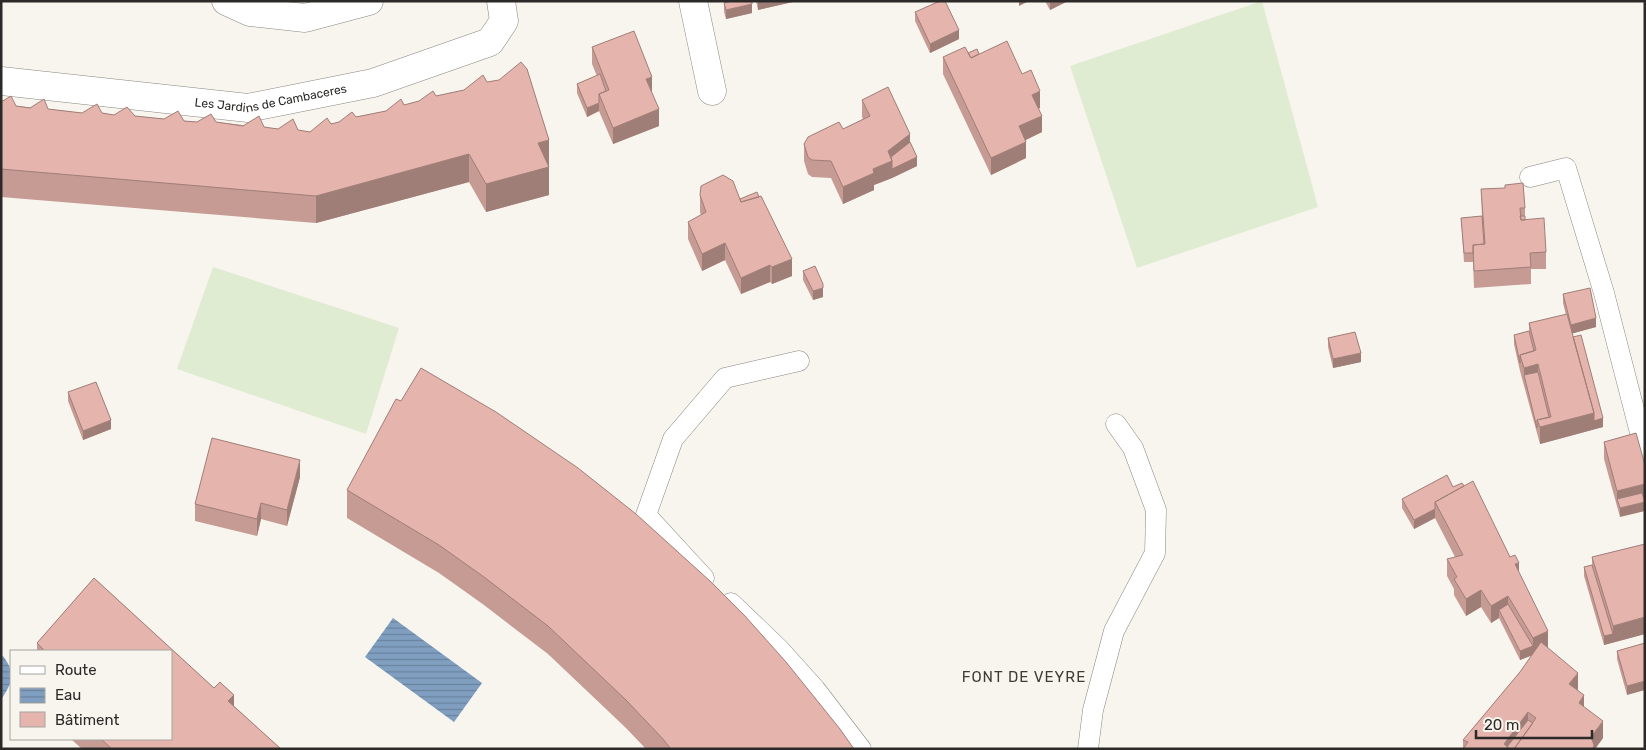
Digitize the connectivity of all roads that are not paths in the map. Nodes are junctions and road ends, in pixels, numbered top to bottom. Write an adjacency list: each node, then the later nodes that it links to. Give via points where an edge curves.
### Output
1 (226, 1): 2 (street, via 250,12 305,18)
2 (370, 1)
3 (501, 1): 5 (street, Les Jardins de Cambaceres, via 504,21 490,42 372,83 248,108)
4 (693, 1): 6 (street)
5 (1, 81)
6 (712, 91)
7 (1530, 177): 10 (lane, via 1566,168 1604,293)
8 (799, 360): 11 (lane, via 725,378 674,439 646,515 698,573 779,649)
9 (1116, 424): 12 (lane, via 1133,448 1156,510 1155,553 1114,631 1092,710)
10 (1645, 452)
11 (861, 749)
12 (1088, 749)

